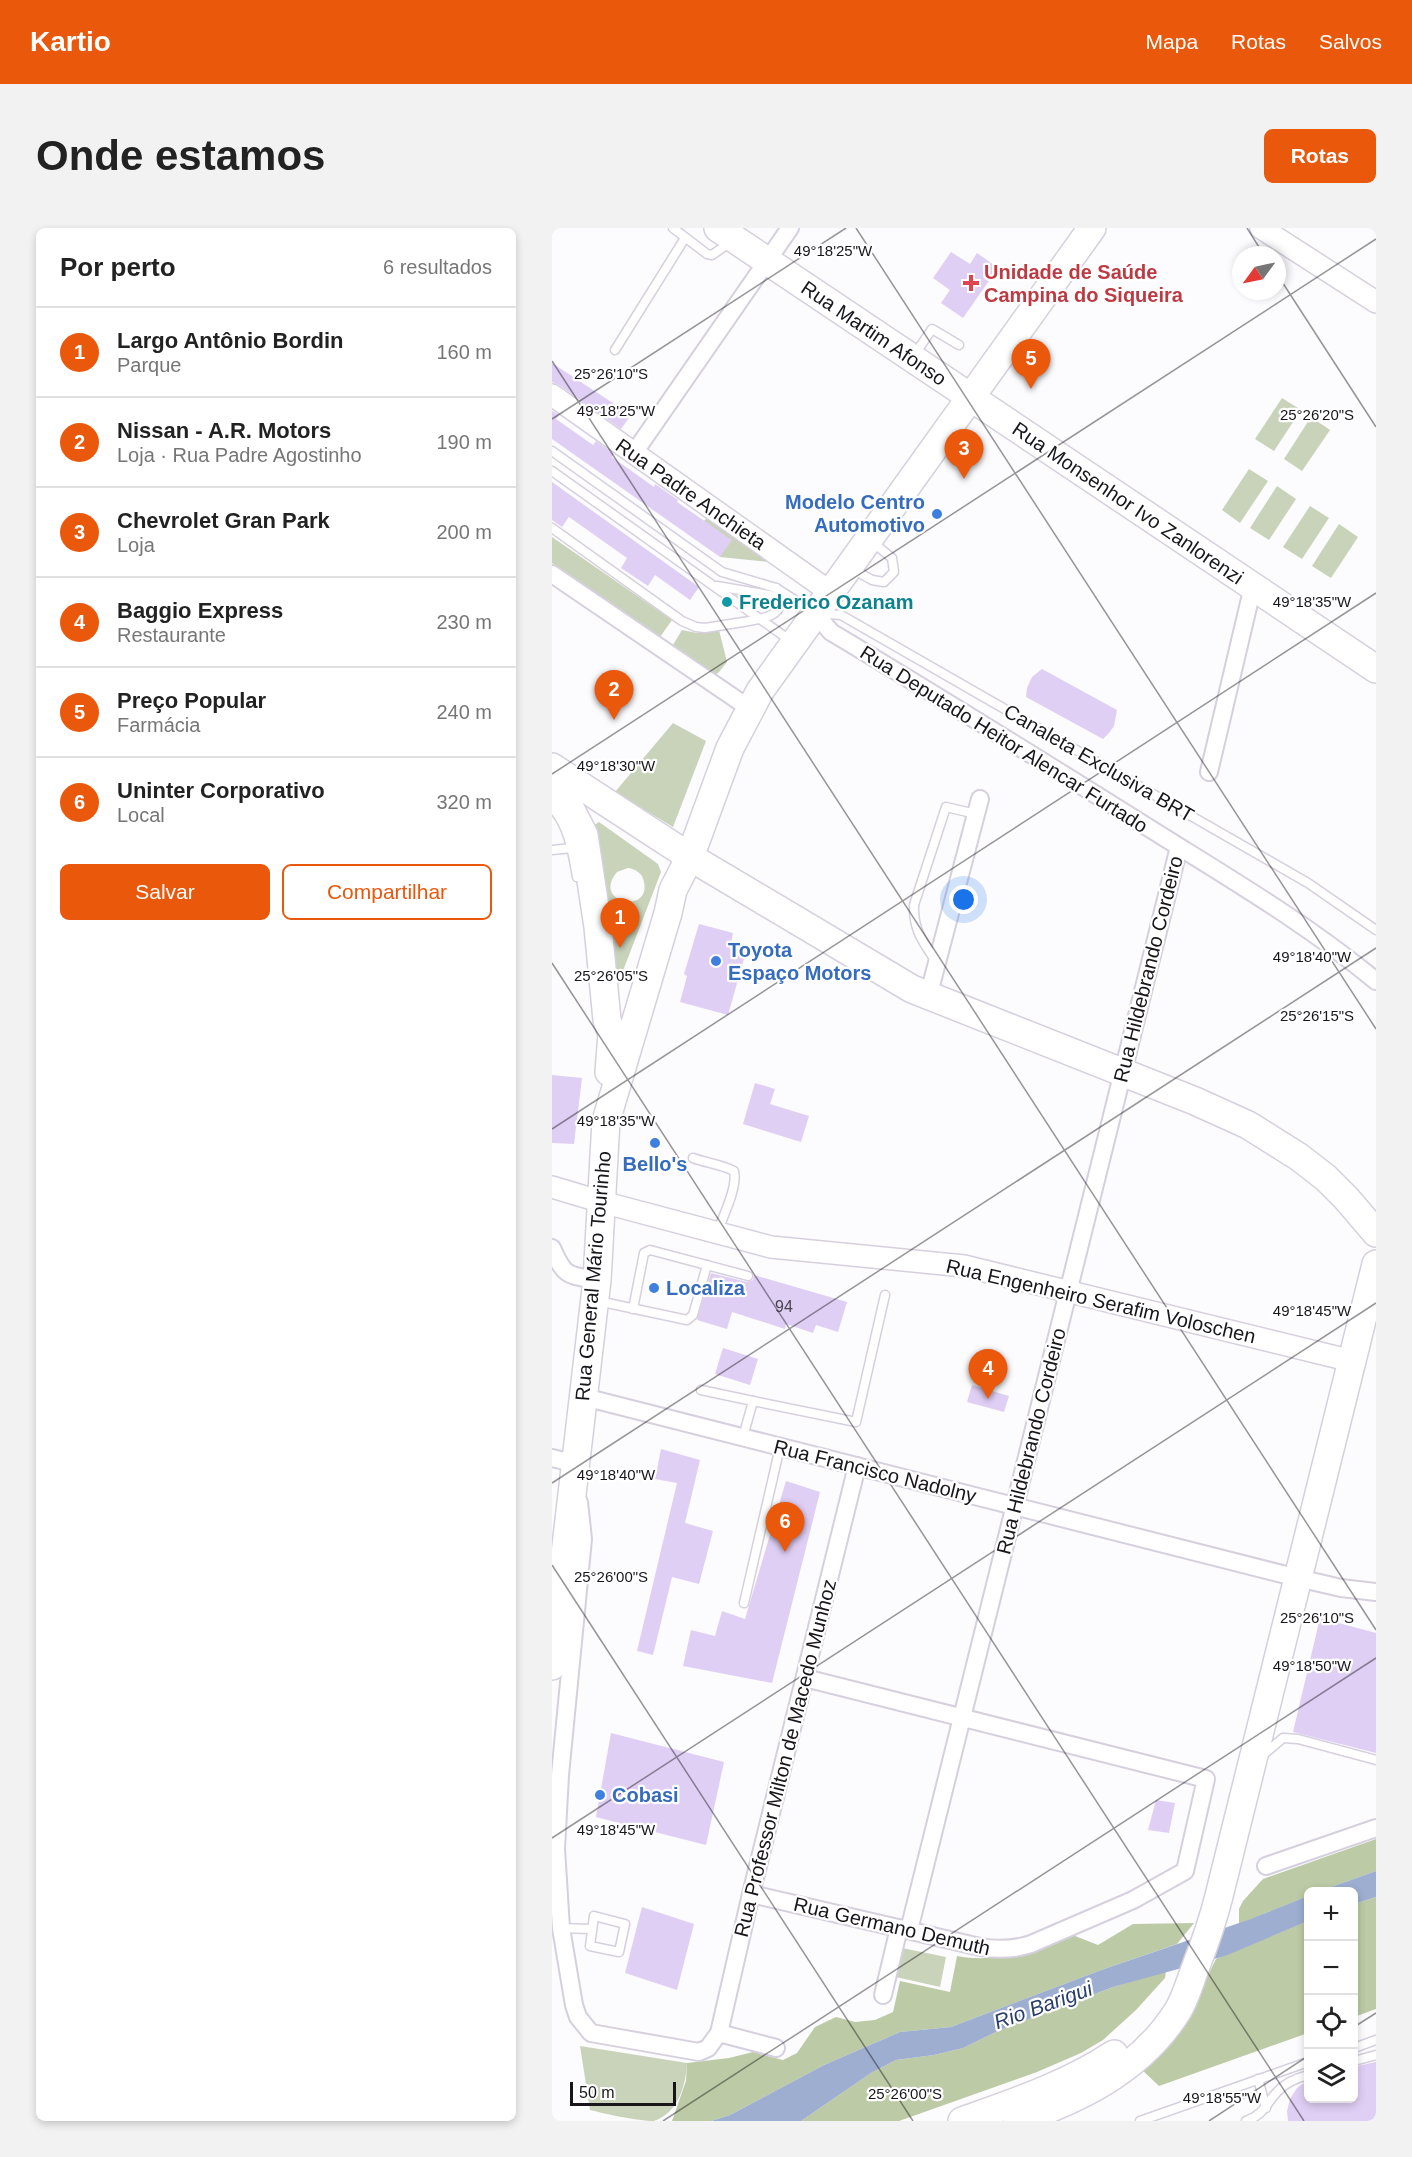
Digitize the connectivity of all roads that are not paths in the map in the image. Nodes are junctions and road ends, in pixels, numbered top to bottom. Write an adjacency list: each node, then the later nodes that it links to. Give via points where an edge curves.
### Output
1 (673, 228): 6 (lane)
2 (790, 228): 7 (street)
3 (1092, 228): 13 (main road, Rua General Mário Tourinho)
4 (1263, 229): 8 (street)
5 (726, 234): 6 (lane, via 712,255); 7 (main road, Rua Martim Afonso)
6 (685, 238): 10 (lane)
7 (768, 262): 11 (main road, Rua Martim Afonso); 15 (street)
8 (1376, 302)
9 (959, 345): 11 (lane, via 932,328)
10 (615, 350)
11 (912, 358): 13 (main road, Rua Martim Afonso)
12 (552, 395): 15 (street, Rua Padre Anchieta)
13 (970, 398): 18 (main road, Rua General Mário Tourinho); 22 (main road, Rua Monsenhor Ivo Zanlorenzi)
14 (552, 452): 23 (lane, via 722,572)
15 (634, 453): 24 (street, Rua Padre Anchieta)
16 (552, 471): 21 (lane)
17 (552, 528): 26 (lane, via 687,624 705,628)
18 (868, 539): 19 (main road, Rua General Mário Tourinho); 19 (lane, via 892,558 894,572 884,582)
19 (848, 567): 24 (main road, Rua General Mário Tourinho)
20 (553, 577): 29 (street)
21 (714, 585): 23 (lane); 26 (lane)
22 (1253, 586): 28 (main road, Rua Monsenhor Ivo Zanlorenzi); 31 (street)
23 (778, 592): 25 (lane, Canaleta Exclusiva BRT); 26 (lane, via 778,610)
24 (831, 592): 25 (main road, Rua General Mário Tourinho)
25 (804, 606): 27 (main road, Rua General Mário Tourinho); 35 (street, Rua Deputado Heitor Alencar Furtado, via 831,632); 41 (lane, Canaleta Exclusiva BRT, via 842,615 1308,883)
26 (761, 619): 27 (lane)
27 (794, 642): 29 (main road, Rua General Mário Tourinho)
28 (1376, 669)
29 (749, 708): 38 (main road, Rua General Mário Tourinho, via 721,769)
30 (552, 767): 38 (main road)
31 (1209, 772)
32 (552, 784): 45 (main road, via 584,835 592,921)
33 (978, 807): 42 (street); 42 (lane, via 946,807 914,905 919,933)
34 (552, 808): 36 (lane)
35 (1179, 847): 43 (street, Rua Deputado Heitor Alencar Furtado, via 1295,920); 46 (street, Rua Hildebrando Cordeiro)
36 (572, 848): 37 (lane); 39 (lane)
37 (552, 850)
38 (690, 857): 40 (main road, Rua General Mário Tourinho); 44 (main road)
39 (579, 888)
40 (673, 890): 45 (main road, via 665,897 645,948 626,1014); 47 (main road, Rua General Mário Tourinho)
41 (1376, 930)
42 (937, 964): 44 (street)
43 (1376, 981)
44 (928, 997): 46 (main road)
45 (612, 1034): 47 (main road)
46 (1122, 1073): 52 (main road, via 1222,1113 1272,1139 1326,1178); 58 (street, Rua Hildebrando Cordeiro)
47 (606, 1121): 50 (main road, Rua General Mário Tourinho)
48 (693, 1158): 51 (lane, via 734,1171 736,1178)
49 (552, 1187): 50 (street, Rua Engenheiro Serafim Voloschen)
50 (602, 1202): 51 (street, Rua Engenheiro Serafim Voloschen); 57 (main road, Rua General Mário Tourinho)
51 (717, 1233): 58 (street, Rua Engenheiro Serafim Voloschen, via 783,1249 964,1266)
52 (1376, 1233)
53 (552, 1248): 57 (street, via 568,1274)
54 (1376, 1264): 61 (main road)
55 (707, 1265): 56 (lane); 60 (lane, via 693,1315 687,1320); 60 (lane, via 646,1251)
56 (748, 1276)
57 (596, 1290): 60 (lane); 63 (main road, Rua General Mário Tourinho)
58 (1068, 1291): 61 (street, Rua Engenheiro Serafim Voloschen); 69 (street, Rua Hildebrando Cordeiro)
59 (885, 1295): 64 (lane, via 856,1422)
60 (633, 1309)
61 (1352, 1361): 70 (main road)
62 (701, 1390): 64 (lane)
63 (584, 1397): 65 (street, Rua Francisco Nadolny); 68 (main road, Rua General Mário Tourinho)
64 (753, 1401): 65 (lane)
65 (743, 1437): 66 (street, Rua Francisco Nadolny)
66 (780, 1447): 67 (street, Rua Francisco Nadolny); 72 (lane)
67 (857, 1466): 69 (street, Rua Francisco Nadolny); 74 (street, Rua Professor Milton de Macedo Munhoz)
68 (568, 1467): 73 (main road, Rua General Mário Tourinho); 81 (street, via 583,1539 558,1811 556,1859)
69 (1015, 1506): 70 (street, Rua Francisco Nadolny); 75 (street, Rua Hildebrando Cordeiro)
70 (1298, 1578): 71 (street, Rua Francisco Nadolny); 77 (main road)
71 (1376, 1592)
72 (744, 1603)
73 (552, 1666)
74 (805, 1678): 75 (street); 80 (street, Rua Professor Milton de Macedo Munhoz)
75 (962, 1718): 83 (street, Rua Hildebrando Cordeiro); 83 (street, Rua Germano Demuth, via 1206,1779 1185,1872 1133,1900 1018,1949 980,1947)
76 (1376, 1760): 77 (lane, via 1283,1738)
77 (1253, 1761): 84 (main road, via 1219,1896)
78 (1376, 1827): 79 (street)
79 (1266, 1866)
80 (751, 1894): 83 (street, Rua Germano Demuth); 86 (street, Rua Professor Milton de Macedo Munhoz)
81 (561, 1929): 82 (lane); 86 (street, Rua Professor Milton de Macedo Munhoz, via 574,2006 591,2033 691,2052 708,2048)
82 (590, 1929): 82 (lane, via 590,1946 619,1952 626,1924 594,1916)
83 (904, 1929): 85 (street, Rua Hildebrando Cordeiro)
84 (1196, 1966): 96 (main road, via 1178,2011 1134,2061 1099,2086); 97 (main road, via 1158,2015 1118,2052 1047,2090)
85 (883, 1995)
86 (719, 2033): 89 (street)
87 (1376, 2040): 88 (lane)
88 (1358, 2046)
89 (776, 2048)
90 (1376, 2055): 91 (lane)
91 (1358, 2060)
92 (1304, 2063): 94 (lane)
93 (1304, 2077): 95 (lane, via 1284,2085)
94 (1258, 2079): 95 (lane); 98 (lane)
95 (1266, 2108): 99 (lane)
96 (1032, 2118)
97 (962, 2121)
98 (1140, 2121)
99 (1246, 2121)

